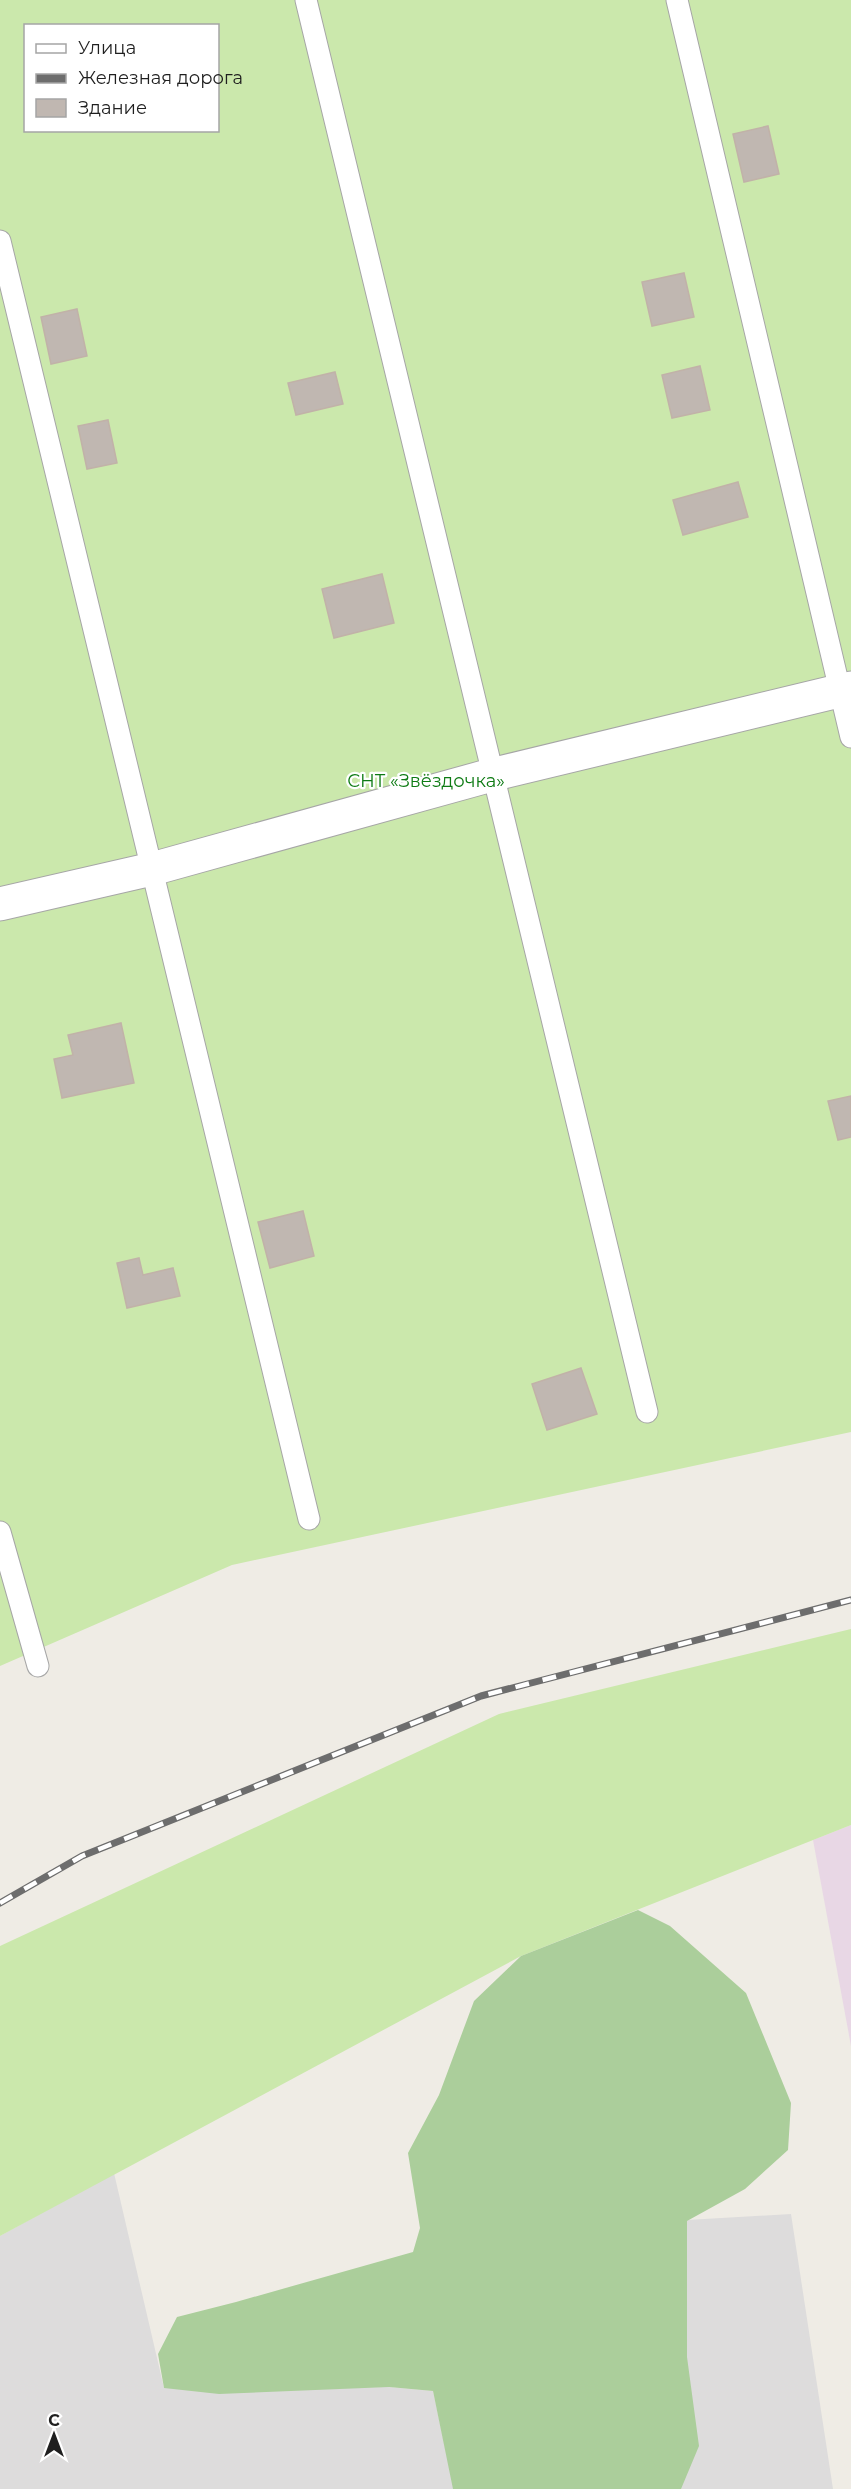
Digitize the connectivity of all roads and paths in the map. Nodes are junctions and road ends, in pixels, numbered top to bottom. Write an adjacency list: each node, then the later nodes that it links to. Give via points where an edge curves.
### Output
1 (306, 0): 6 (lane)
2 (677, 0): 4 (lane)
3 (0, 241): 7 (lane)
4 (845, 690): 5 (lane); 6 (street)
5 (851, 736)
6 (495, 774): 7 (street); 9 (lane)
7 (152, 868): 8 (street); 10 (lane)
8 (0, 904)
9 (647, 1412)
10 (309, 1519)
11 (0, 1532): 12 (lane)
12 (38, 1666)

